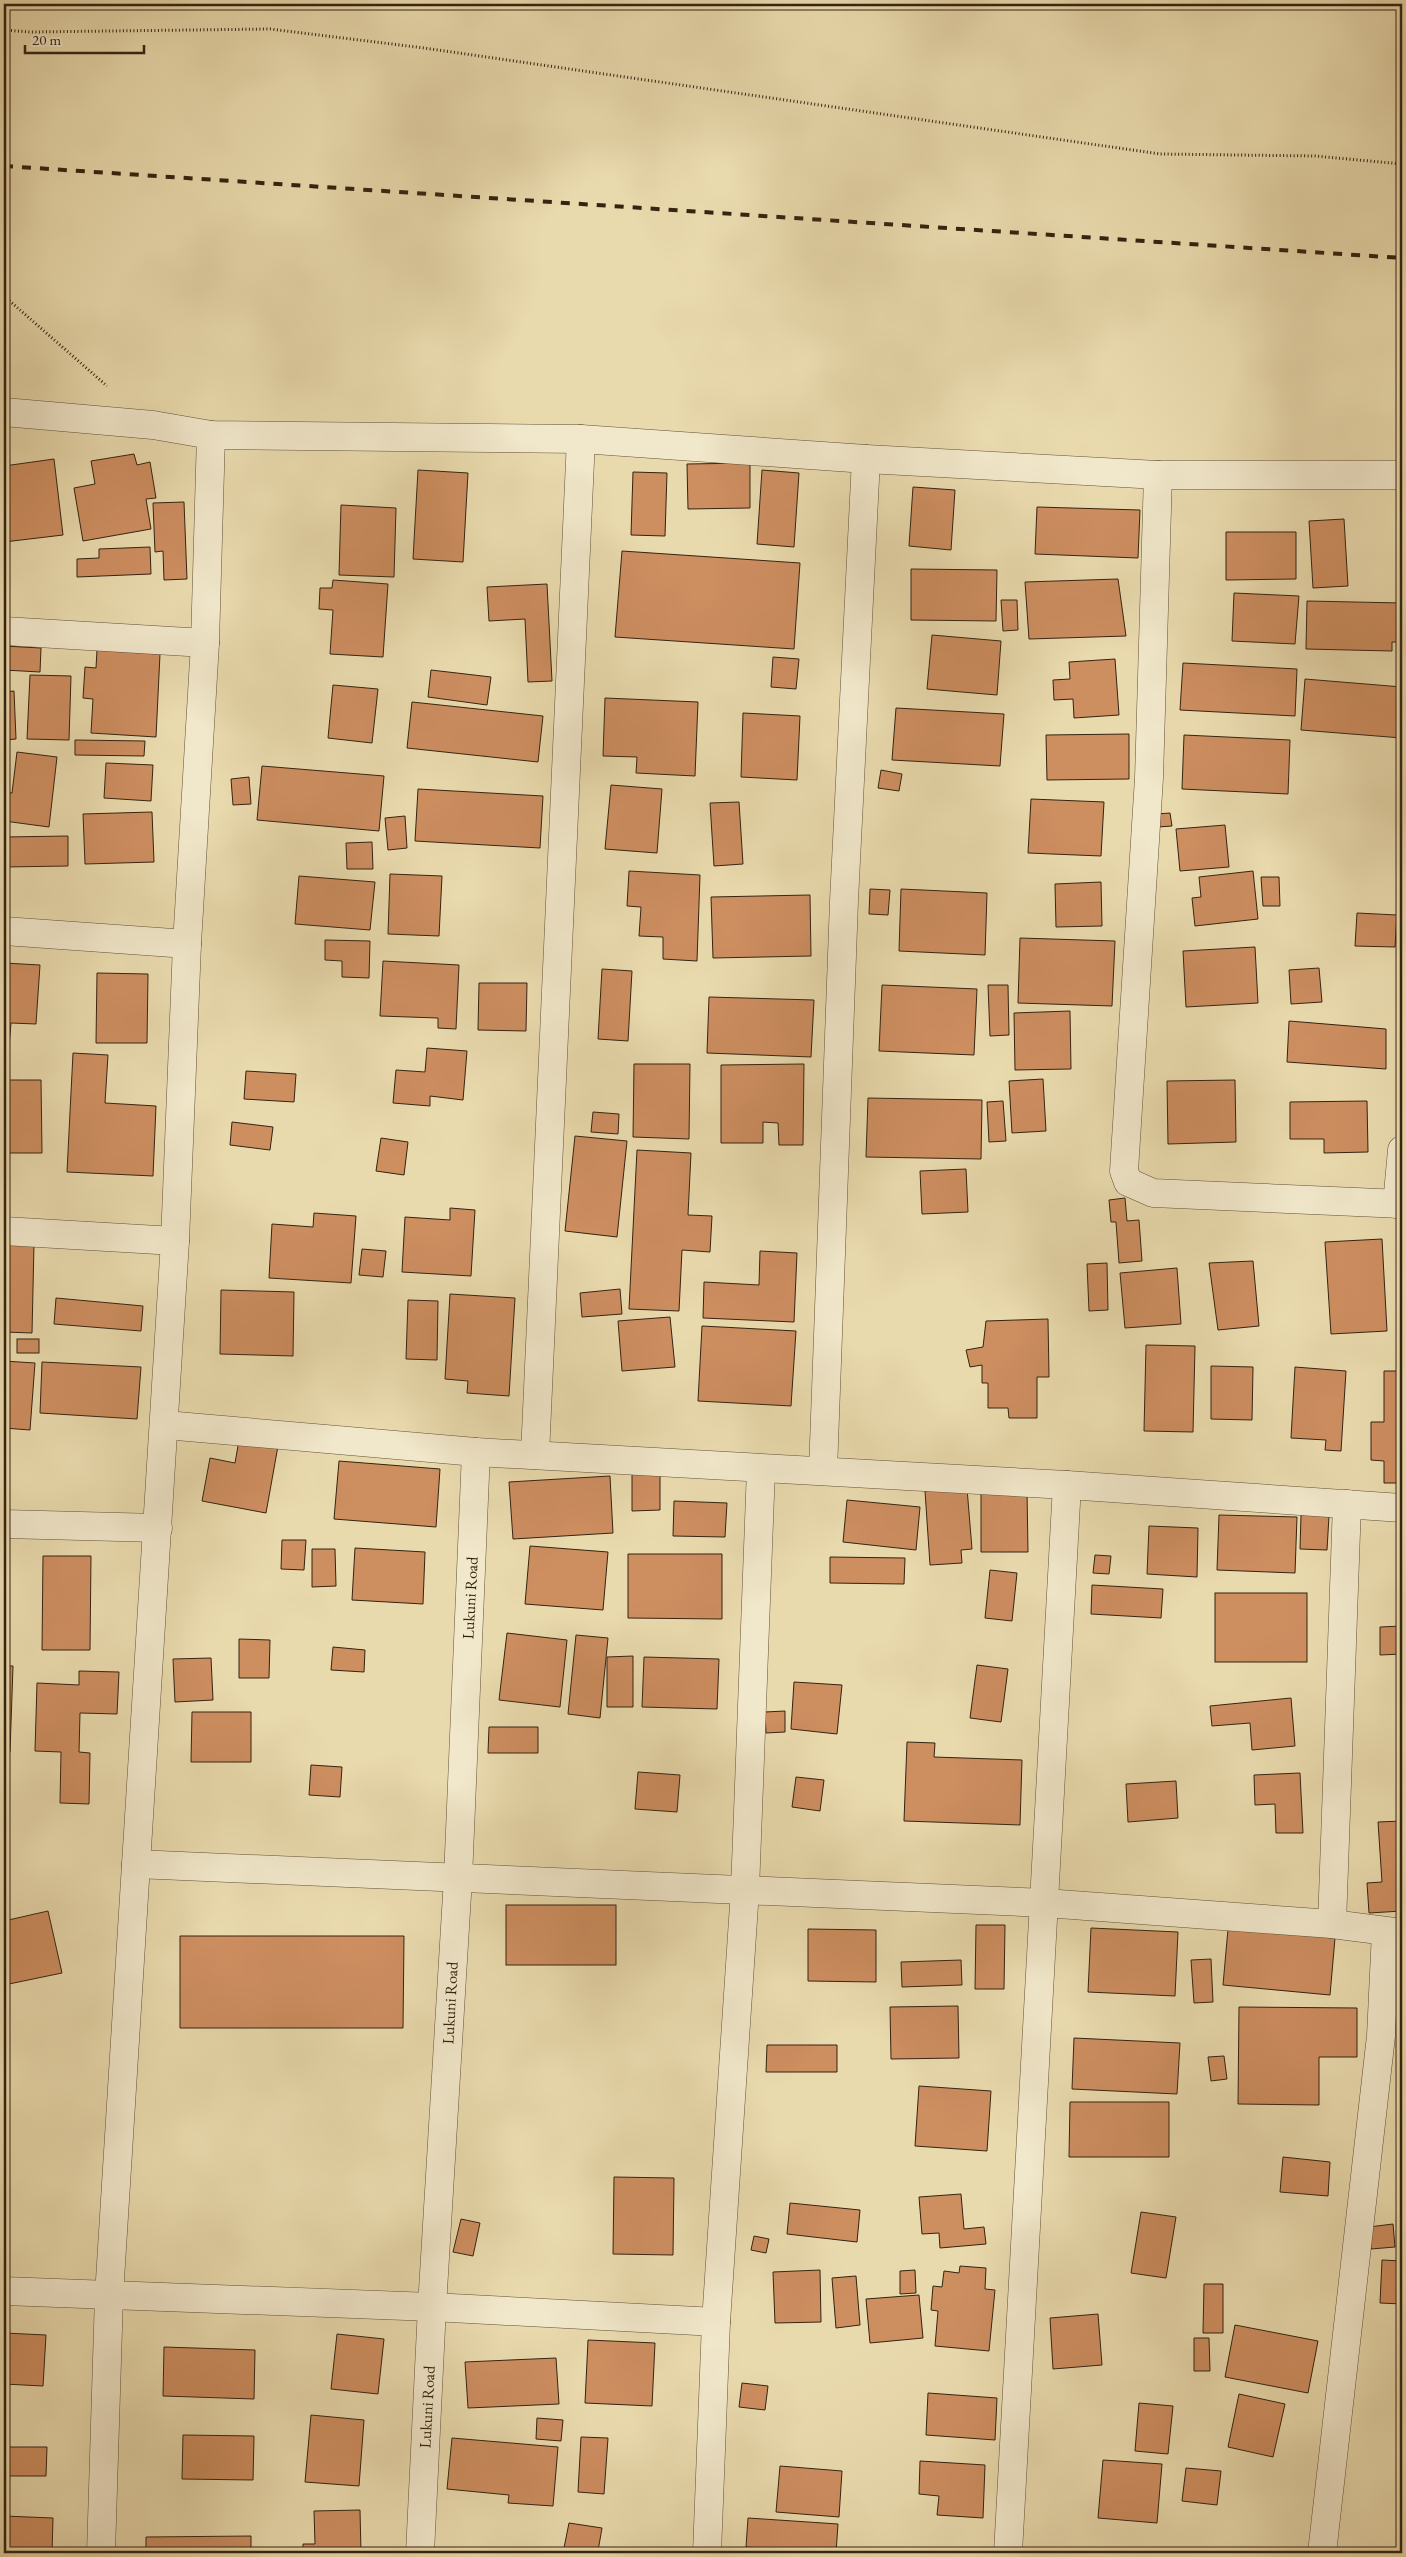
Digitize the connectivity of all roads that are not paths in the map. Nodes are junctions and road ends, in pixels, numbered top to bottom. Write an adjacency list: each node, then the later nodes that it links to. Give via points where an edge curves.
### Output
1 (4, 412): 2 (street, via 153,425)
2 (211, 435): 3 (street); 8 (street)
3 (581, 439): 4 (street); 17 (street)
4 (866, 459): 5 (street); 19 (street, via 844,901)
5 (1158, 475): 6 (street); 12 (street, via 1149,778 1124,1171 1128,1182 1153,1194)
6 (1402, 475)
7 (4, 631): 8 (street)
8 (205, 643): 10 (street)
9 (4, 931): 10 (street)
10 (187, 944): 14 (street)
11 (1402, 1150): 12 (street)
12 (1400, 1204)
13 (4, 1231): 14 (street)
14 (175, 1241): 15 (street)
15 (165, 1424): 16 (street); 24 (street)
16 (476, 1452): 17 (street); 26 (street, Lukuni Road)
17 (534, 1455): 18 (street)
18 (761, 1469): 19 (street); 27 (street)
19 (822, 1471): 20 (street)
20 (1067, 1486): 21 (street); 28 (street)
21 (1347, 1504): 22 (street); 29 (street)
22 (1402, 1508)
23 (4, 1524): 24 (street)
24 (158, 1528): 25 (street)
25 (136, 1864): 26 (street); 32 (street)
26 (458, 1878): 27 (street); 33 (street, Lukuni Road)
27 (745, 1890): 28 (street); 34 (street)
28 (1045, 1903): 29 (street); 38 (street)
29 (1332, 1924): 30 (street)
30 (1394, 1932): 39 (street)
31 (4, 2291): 32 (street)
32 (109, 2296): 33 (street); 35 (street)
33 (432, 2307): 34 (street); 36 (street, Lukuni Road)
34 (716, 2322): 37 (street)
35 (101, 2553)
36 (420, 2553)
37 (707, 2553)
38 (1008, 2553)
39 (1322, 2553)

